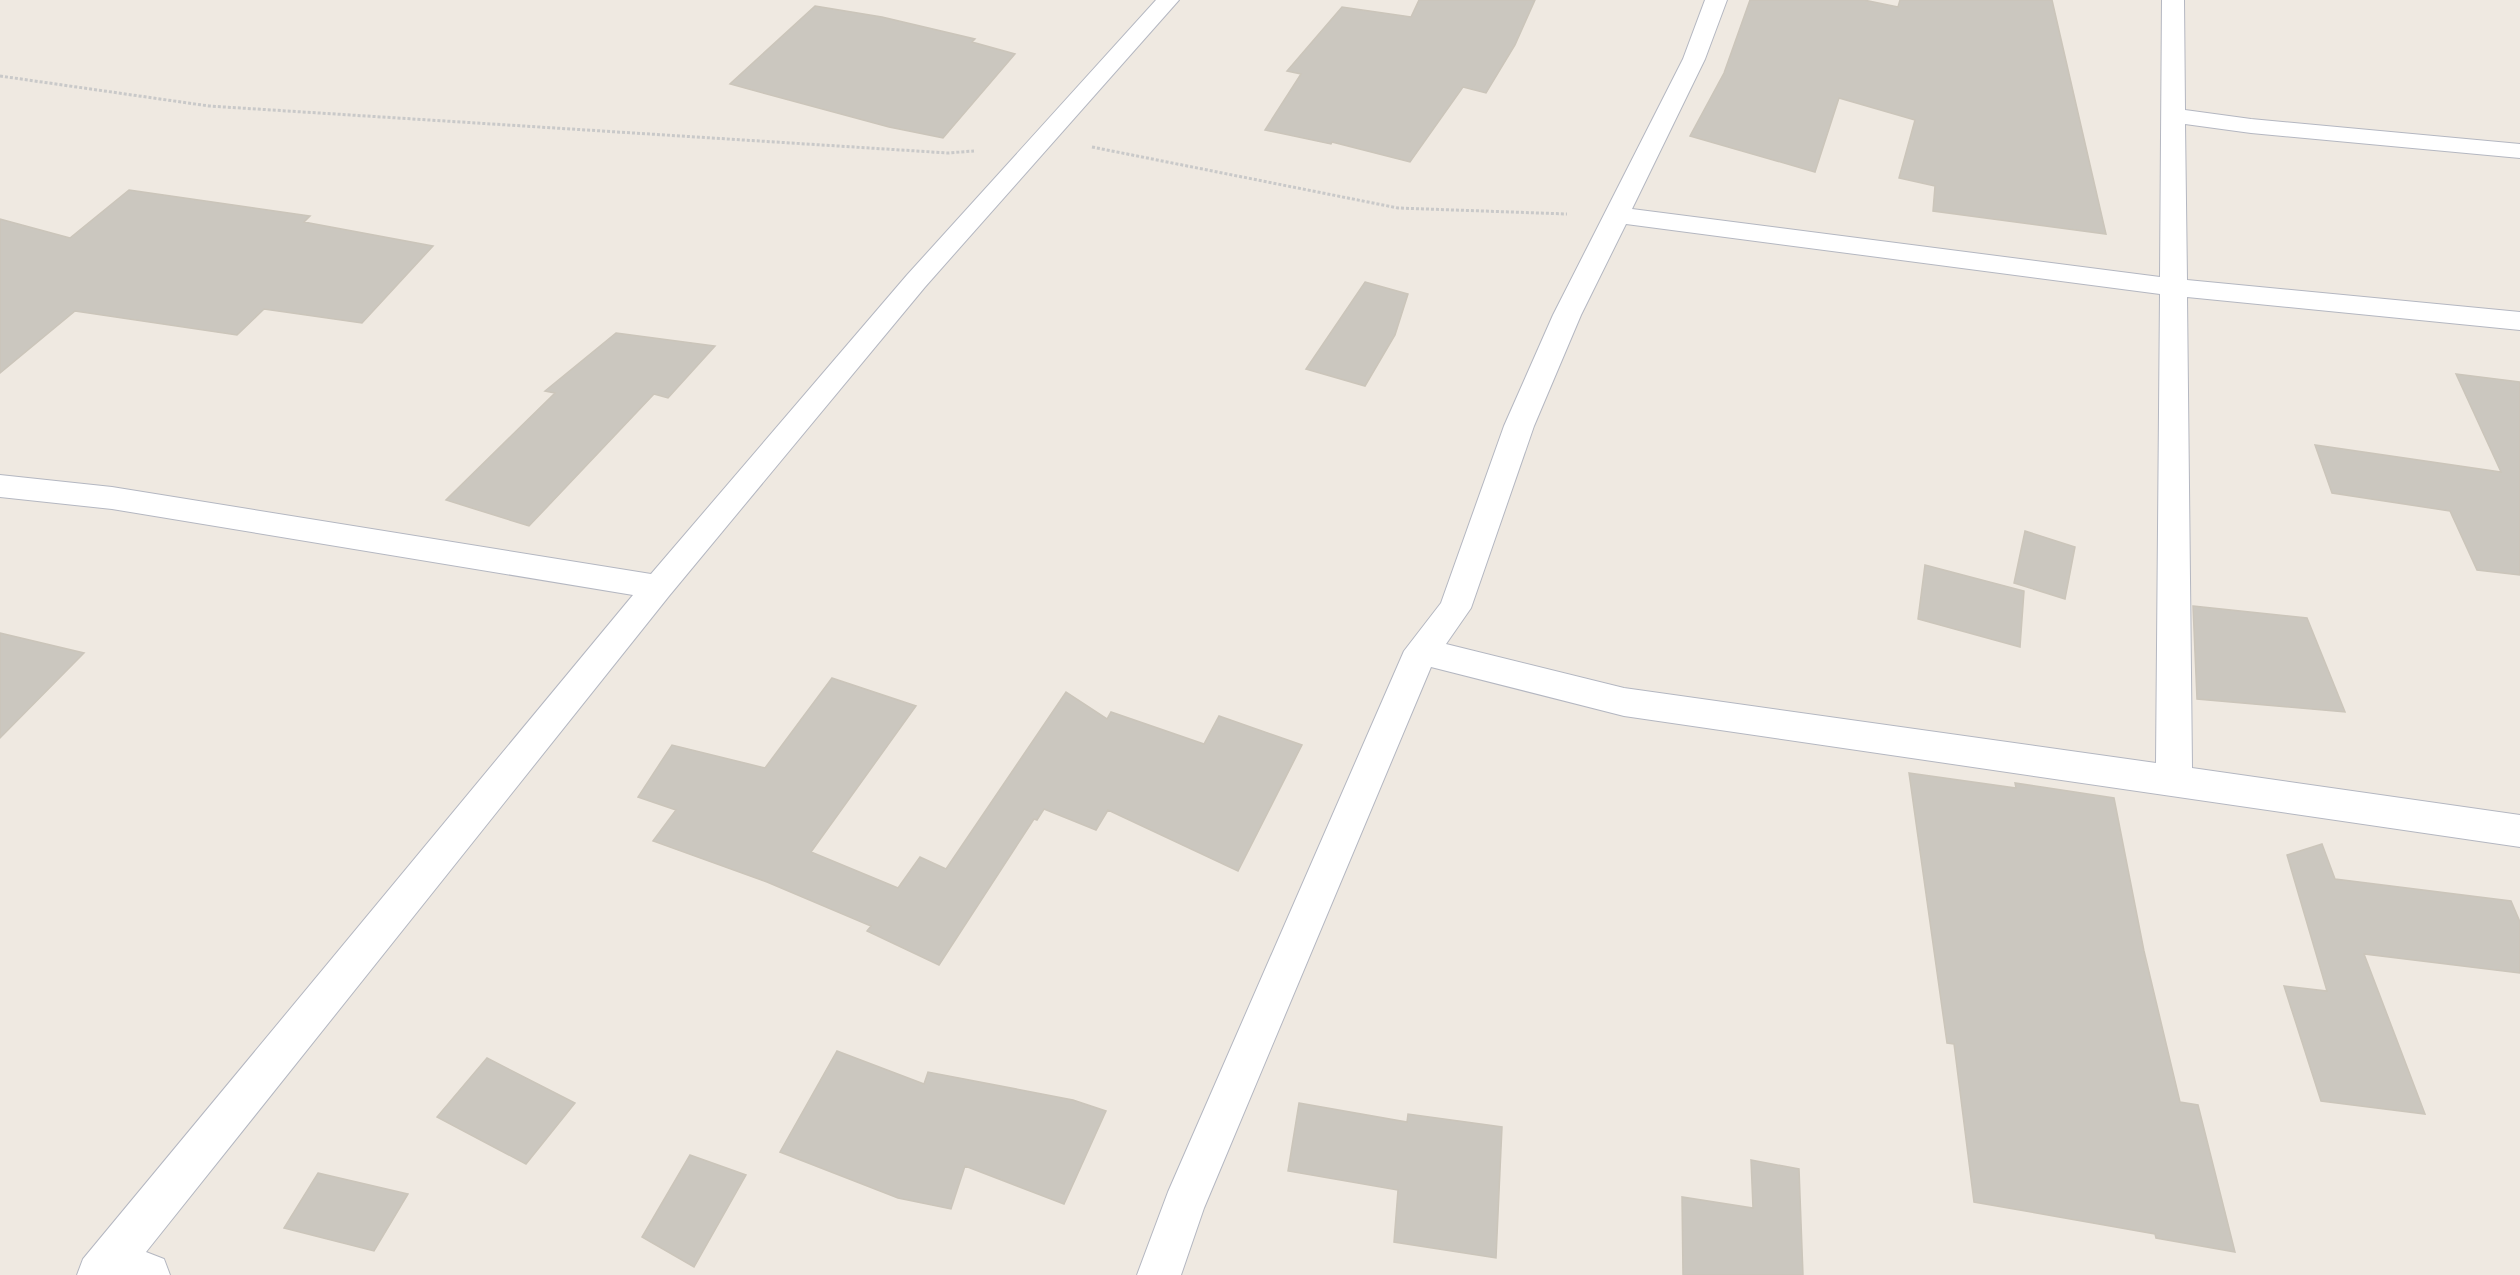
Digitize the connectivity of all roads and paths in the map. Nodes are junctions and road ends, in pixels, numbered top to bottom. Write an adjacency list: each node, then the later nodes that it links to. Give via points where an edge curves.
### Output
1 (1168, 0): 6 (street)
2 (1716, 0): 8 (street, via 1694,59)
3 (2173, 0): 5 (street)
4 (0, 76): 6 (path, via 209,106 948,153)
5 (2172, 115): 7 (street); 9 (street)
6 (1040, 145): 8 (path, via 1095,147 1398,208); 12 (street, via 916,281)
7 (2520, 151)
8 (1617, 215): 9 (street); 13 (street, via 1567,315 1519,426 1455,608)
9 (2173, 287): 10 (street); 14 (street)
10 (2520, 321)
11 (0, 486): 12 (street, via 112,498)
12 (658, 587): 16 (street)
13 (1421, 651): 14 (street, via 1624,702); 17 (street, via 1183,1207)
14 (2174, 782): 15 (street)
15 (2520, 831)
16 (119, 1272)
17 (1159, 1275)

